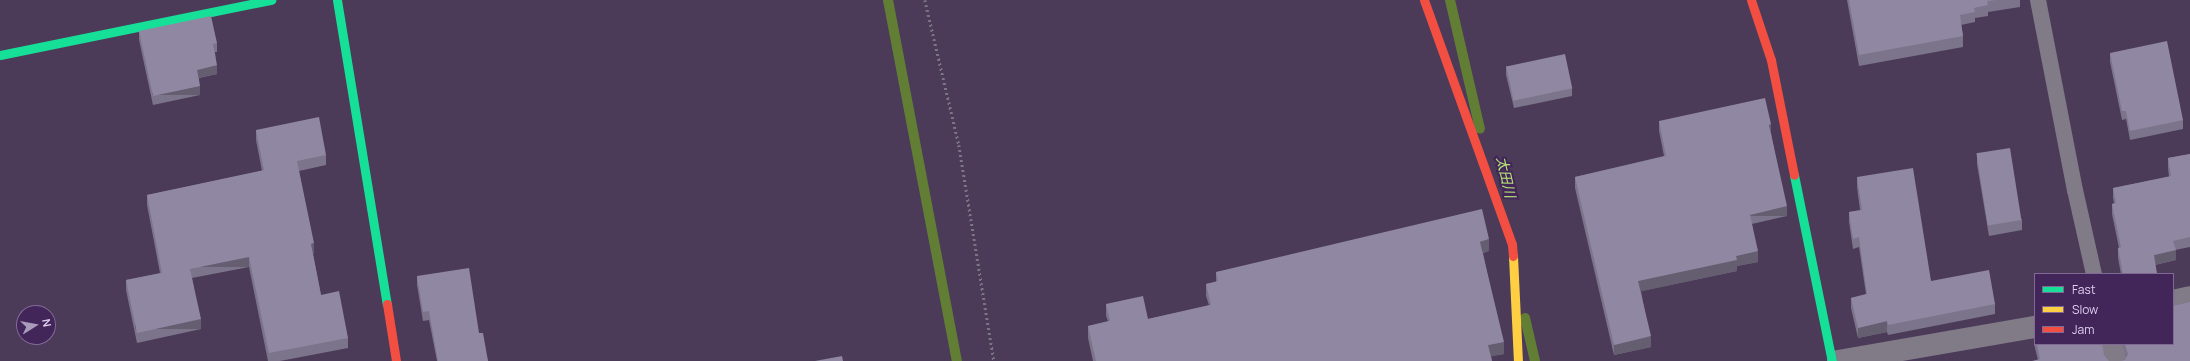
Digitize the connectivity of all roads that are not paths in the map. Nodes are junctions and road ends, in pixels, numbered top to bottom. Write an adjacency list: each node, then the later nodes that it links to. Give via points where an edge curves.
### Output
1 (271, 0): 6 (street)
2 (337, 0): 12 (street)
3 (1424, 0): 13 (street, via 1512,246)
4 (1751, 0): 14 (street, via 1771,60)
5 (2038, 0): 7 (lane)
6 (0, 55)
7 (2094, 273)
8 (2190, 297): 9 (street)
9 (2174, 301)
10 (2034, 327): 15 (street)
11 (2111, 345): 16 (street)
12 (396, 361)
13 (1518, 361)
14 (1832, 361)
15 (1838, 361)
16 (2116, 361)

